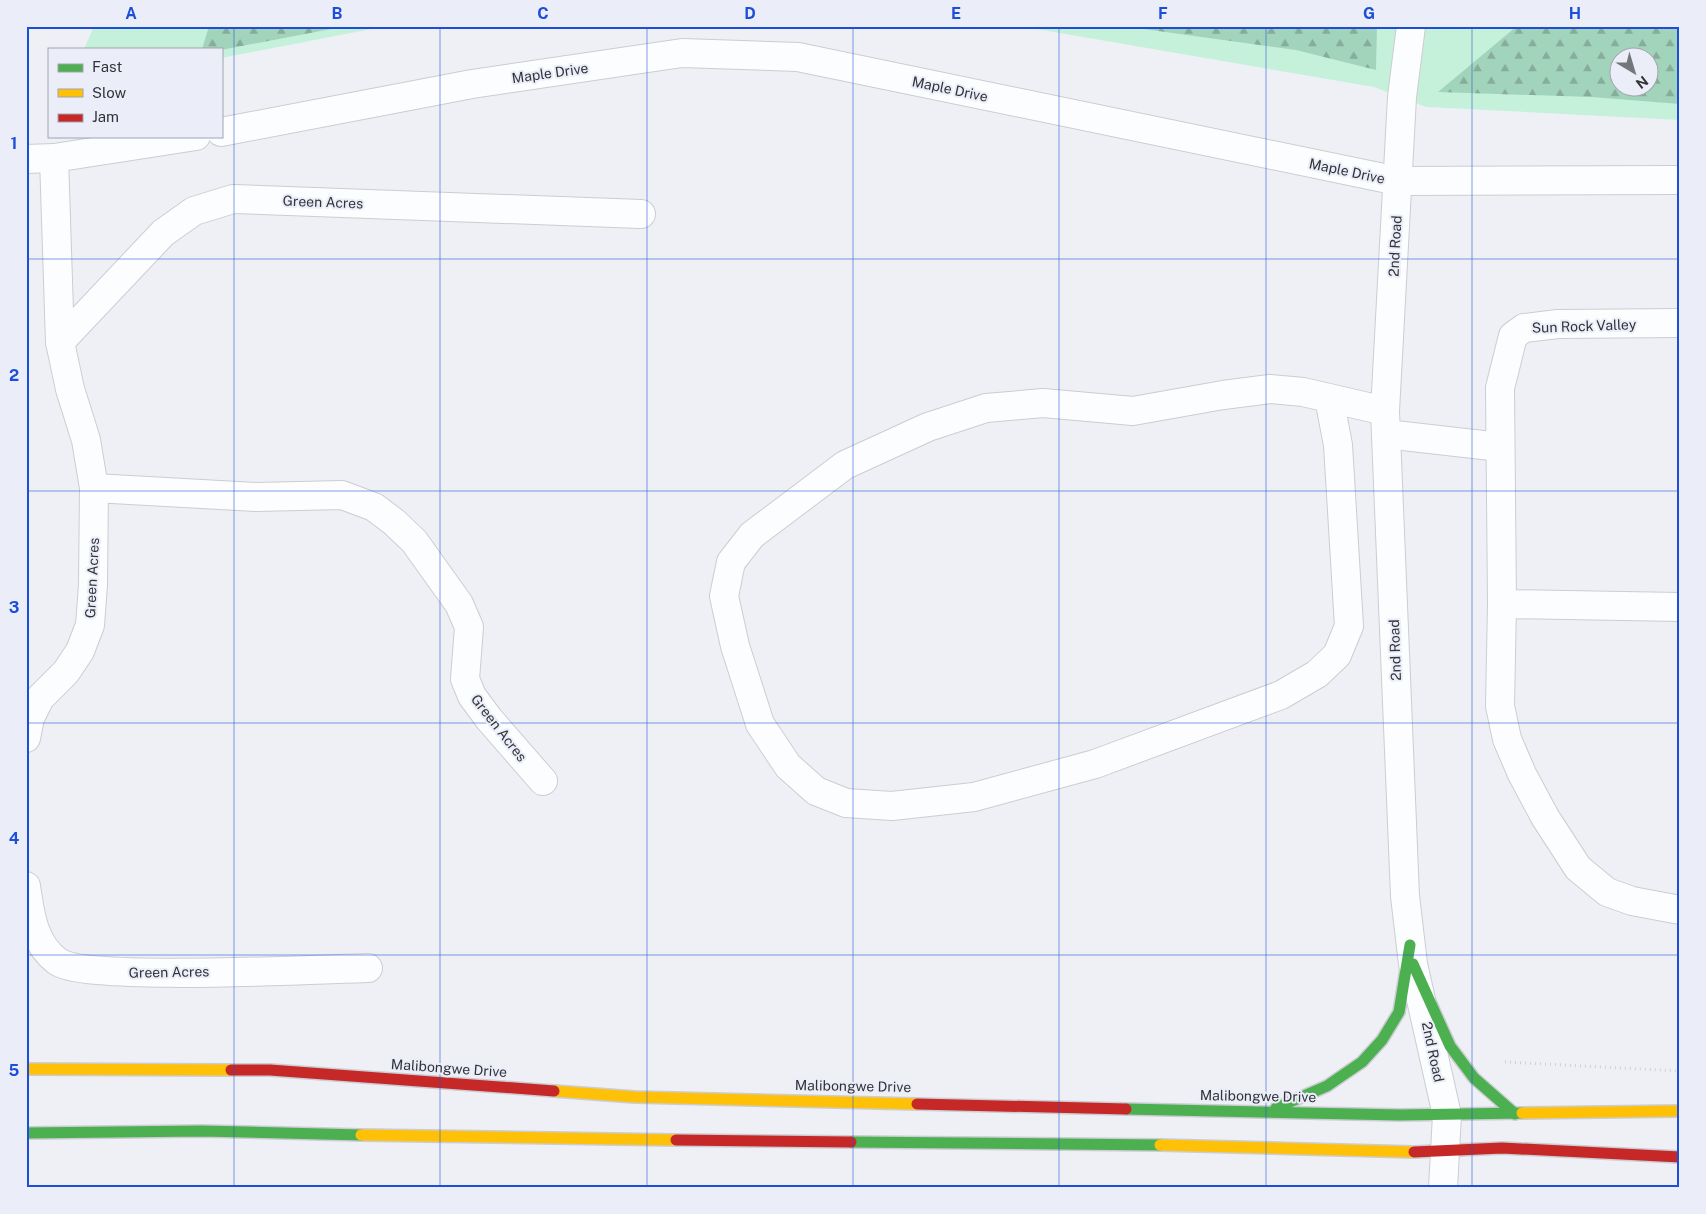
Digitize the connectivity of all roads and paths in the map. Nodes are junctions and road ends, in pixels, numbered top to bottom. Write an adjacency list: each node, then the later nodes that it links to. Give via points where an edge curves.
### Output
1 (1411, 26): 7 (street, 2nd Road, via 1402,97)
2 (222, 132): 7 (street, Maple Drive, via 472,84 682,53 798,57)
3 (183, 138): 4 (street)
4 (54, 158): 5 (street); 10 (street, Green Acres)
5 (26, 159)
6 (1680, 180): 7 (street, Maple Drive)
7 (1398, 182): 12 (street, 2nd Road)
8 (640, 214): 10 (street, Green Acres, via 234,199 194,211 163,233)
9 (1680, 323): 13 (street, Sun Rock Valley, via 1558,324 1518,331 1510,342 1502,374)
10 (60, 342): 14 (street, Green Acres, via 86,440)
11 (1329, 398): 11 (street, via 1270,389 1134,412 1043,403 986,408 928,427 845,465 752,535 731,562 724,596 737,654 760,724 788,766 816,791 846,803 892,806 974,797 1094,764 1288,690 1317,674 1336,654 1349,626 1338,445); 12 (street)
12 (1386, 423): 13 (street); 21 (street, 2nd Road, via 1404,886)
13 (1500, 447): 15 (street, Sun Rock Valley)
14 (94, 488): 17 (street, Green Acres, via 90,625 80,651 66,672 40,698 30,718); 18 (street, Green Acres, via 256,497 342,495 374,507 414,541 459,604 469,627 465,678 472,696)
15 (1502, 604): 16 (street); 20 (street, Sun Rock Valley, via 1500,706 1507,739 1545,817 1578,868 1607,892 1632,901)
16 (1680, 607)
17 (26, 738)
18 (543, 781)
19 (26, 886): 22 (street, Green Acres, via 36,934 52,957 71,968 124,973)
20 (1680, 910)
21 (1411, 954): 26 (main road, via 1399,1012 1382,1040 1362,1062 1327,1086); 28 (main road, via 1450,1046 1474,1078); 29 (street, 2nd Road)
22 (368, 968)
23 (1505, 1062): 25 (path)
24 (26, 1069): 26 (main road, Malibongwe Drive, via 270,1070 635,1097)
25 (1680, 1071)
26 (1267, 1111): 29 (main road, Malibongwe Drive)
27 (1680, 1111): 28 (main road, Malibongwe Drive)
28 (1515, 1114): 29 (main road, Malibongwe Drive)
29 (1447, 1115): 31 (street, 2nd Road)
30 (26, 1134): 31 (main road, via 202,1131 436,1137 1233,1146 1404,1152)
31 (1444, 1149): 32 (main road, via 1502,1148); 33 (street, 2nd Road)
32 (1680, 1157)
33 (1443, 1188)

